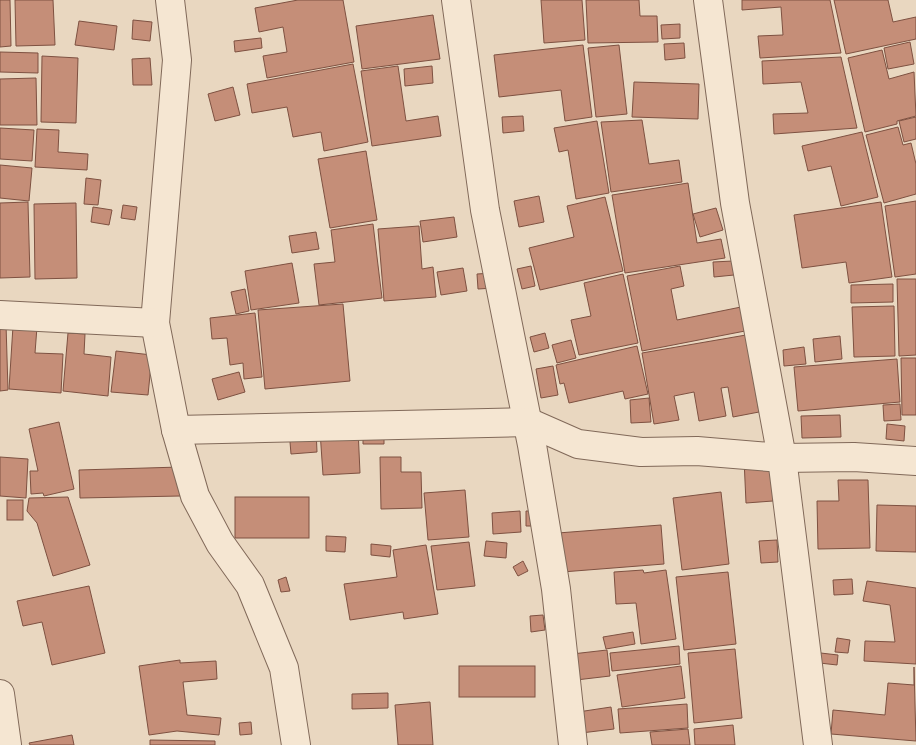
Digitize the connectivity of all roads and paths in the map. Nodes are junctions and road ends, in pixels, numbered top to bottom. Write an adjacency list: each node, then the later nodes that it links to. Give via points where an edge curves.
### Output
1 (170, 0): 5 (street, via 177,60)
2 (456, 0): 6 (street, via 485,210)
3 (708, 0): 8 (street, via 735,203)
4 (0, 315): 5 (street)
5 (156, 323): 7 (street)
6 (528, 422): 7 (street); 8 (street, via 578,444 641,452 698,451); 13 (street, via 556,589)
7 (176, 430): 12 (street, via 195,496 220,543 250,585 284,668)
8 (782, 458): 9 (street); 14 (street)
9 (916, 461)
10 (0, 694): 11 (street)
11 (7, 745)
12 (296, 745)
13 (573, 745)
14 (818, 745)

